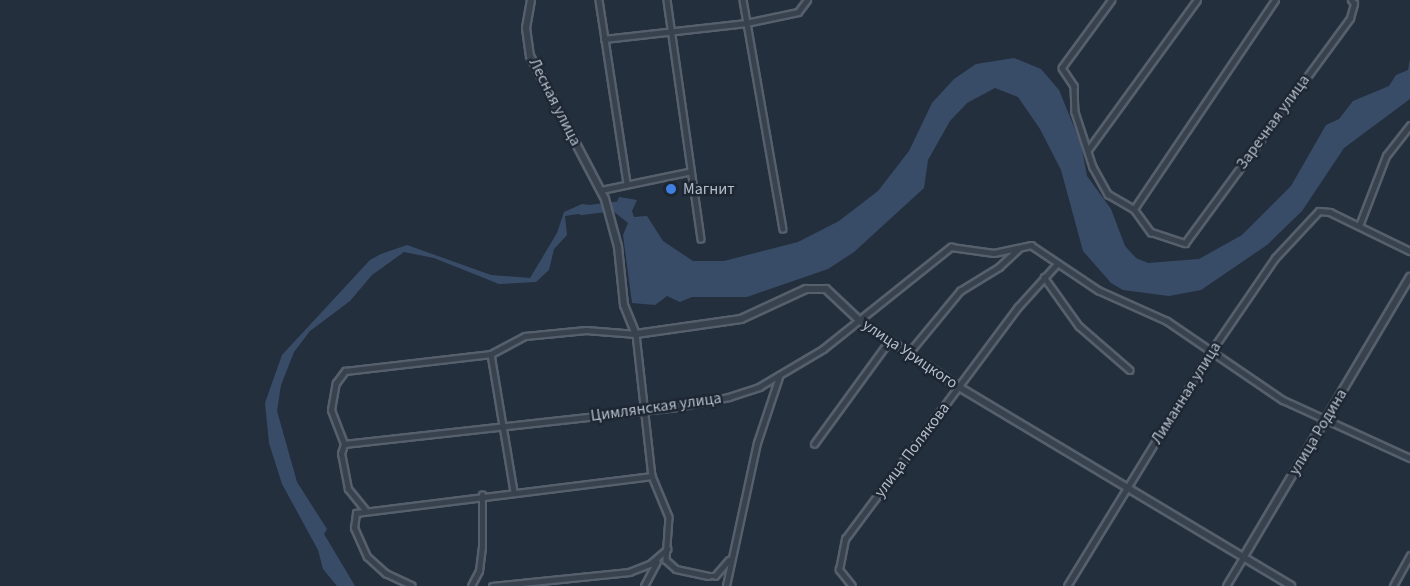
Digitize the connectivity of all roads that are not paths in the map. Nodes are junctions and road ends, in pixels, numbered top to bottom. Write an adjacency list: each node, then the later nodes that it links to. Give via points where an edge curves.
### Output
1 (531, 0): 17 (street, Лесная улица, via 526,28 530,56)
2 (599, 0): 12 (street)
3 (667, 0): 11 (street)
4 (743, 0): 10 (street)
5 (807, 0): 10 (street, via 798,12)
6 (1112, 0): 14 (street, via 1062,68 1074,86 1074,112)
7 (1197, 0): 14 (street)
8 (1275, 0): 18 (street)
9 (1351, 0): 18 (street, Заречная улица, via 1354,4 1350,18 1185,243 1145,229)
10 (746, 23): 11 (street); 20 (street)
11 (669, 31): 12 (street); 15 (street)
12 (604, 39): 16 (street)
13 (1410, 125): 19 (street, via 1386,156)
14 (1088, 150): 18 (street, via 1108,194)
15 (688, 172): 16 (street); 21 (street)
16 (627, 183): 17 (street)
17 (601, 190): 28 (street, Лесная улица, via 610,213 624,306)
18 (1134, 209)
19 (1359, 226): 23 (street); 30 (street, Лиманная улица, via 1330,212 1318,211 1275,258)
20 (783, 228)
21 (701, 239)
22 (1018, 249): 24 (street, Цимлянская улица, via 1036,246); 27 (street, Цимлянская улица, via 994,253 951,247); 32 (street, via 999,267 960,291)
23 (1410, 251)
24 (1057, 264): 25 (street, улица Полякова); 30 (street, via 1098,290 1167,321)
25 (1044, 277): 33 (street, via 1079,326); 35 (street, улица Полякова)
26 (1410, 278): 37 (street, улица Родина)
27 (860, 321): 28 (street, улица Урицкого, via 828,290 814,287 741,319); 29 (street, улица Урицкого); 34 (street, Цимлянская улица)
28 (636, 334): 31 (street, via 586,330 525,336); 36 (street)
29 (889, 341): 32 (street, улица Урицкого); 40 (street)
30 (1210, 353): 37 (street); 43 (street, Лиманная улица)
31 (491, 354): 38 (street); 39 (street, via 357,366 345,371 332,397 334,418)
32 (908, 354): 35 (street, улица Урицкого)
33 (1130, 369)
34 (779, 376): 36 (street, Цимлянская улица, via 729,397); 51 (street, via 763,420)
35 (959, 387): 43 (street, улица Урицкого); 57 (street, улица Полякова, via 845,539 839,570)
36 (644, 408): 38 (street, Цимлянская улица); 42 (street)
37 (1324, 422): 41 (street, via 1336,422); 49 (street, улица Родина)
38 (505, 426): 39 (street, Цимлянская улица); 44 (street)
39 (344, 444): 46 (street, via 340,454 348,489)
40 (814, 444)
41 (1410, 458)
42 (652, 476): 44 (street); 47 (street, via 669,517)
43 (1125, 490): 49 (street, улица Урицкого); 58 (street, Лиманная улица)
44 (514, 491): 45 (street)
45 (482, 495): 46 (street); 53 (street, via 482,548 479,571)
46 (365, 510): 52 (street, via 357,513 353,522 362,548 386,574)
47 (667, 549): 50 (street); 51 (street, via 669,565 708,576 715,576)
48 (1410, 555): 61 (street)
49 (1243, 558): 59 (street, улица Родина); 60 (street, улица Урицкого)
50 (658, 559): 54 (street, via 641,569 604,576); 55 (street)
51 (729, 560): 56 (street)
52 (412, 586)
53 (471, 586)
54 (492, 586)
55 (644, 586)
56 (726, 586)
57 (852, 586)
58 (1067, 586)
59 (1226, 586)
60 (1291, 586)
61 (1393, 586)

